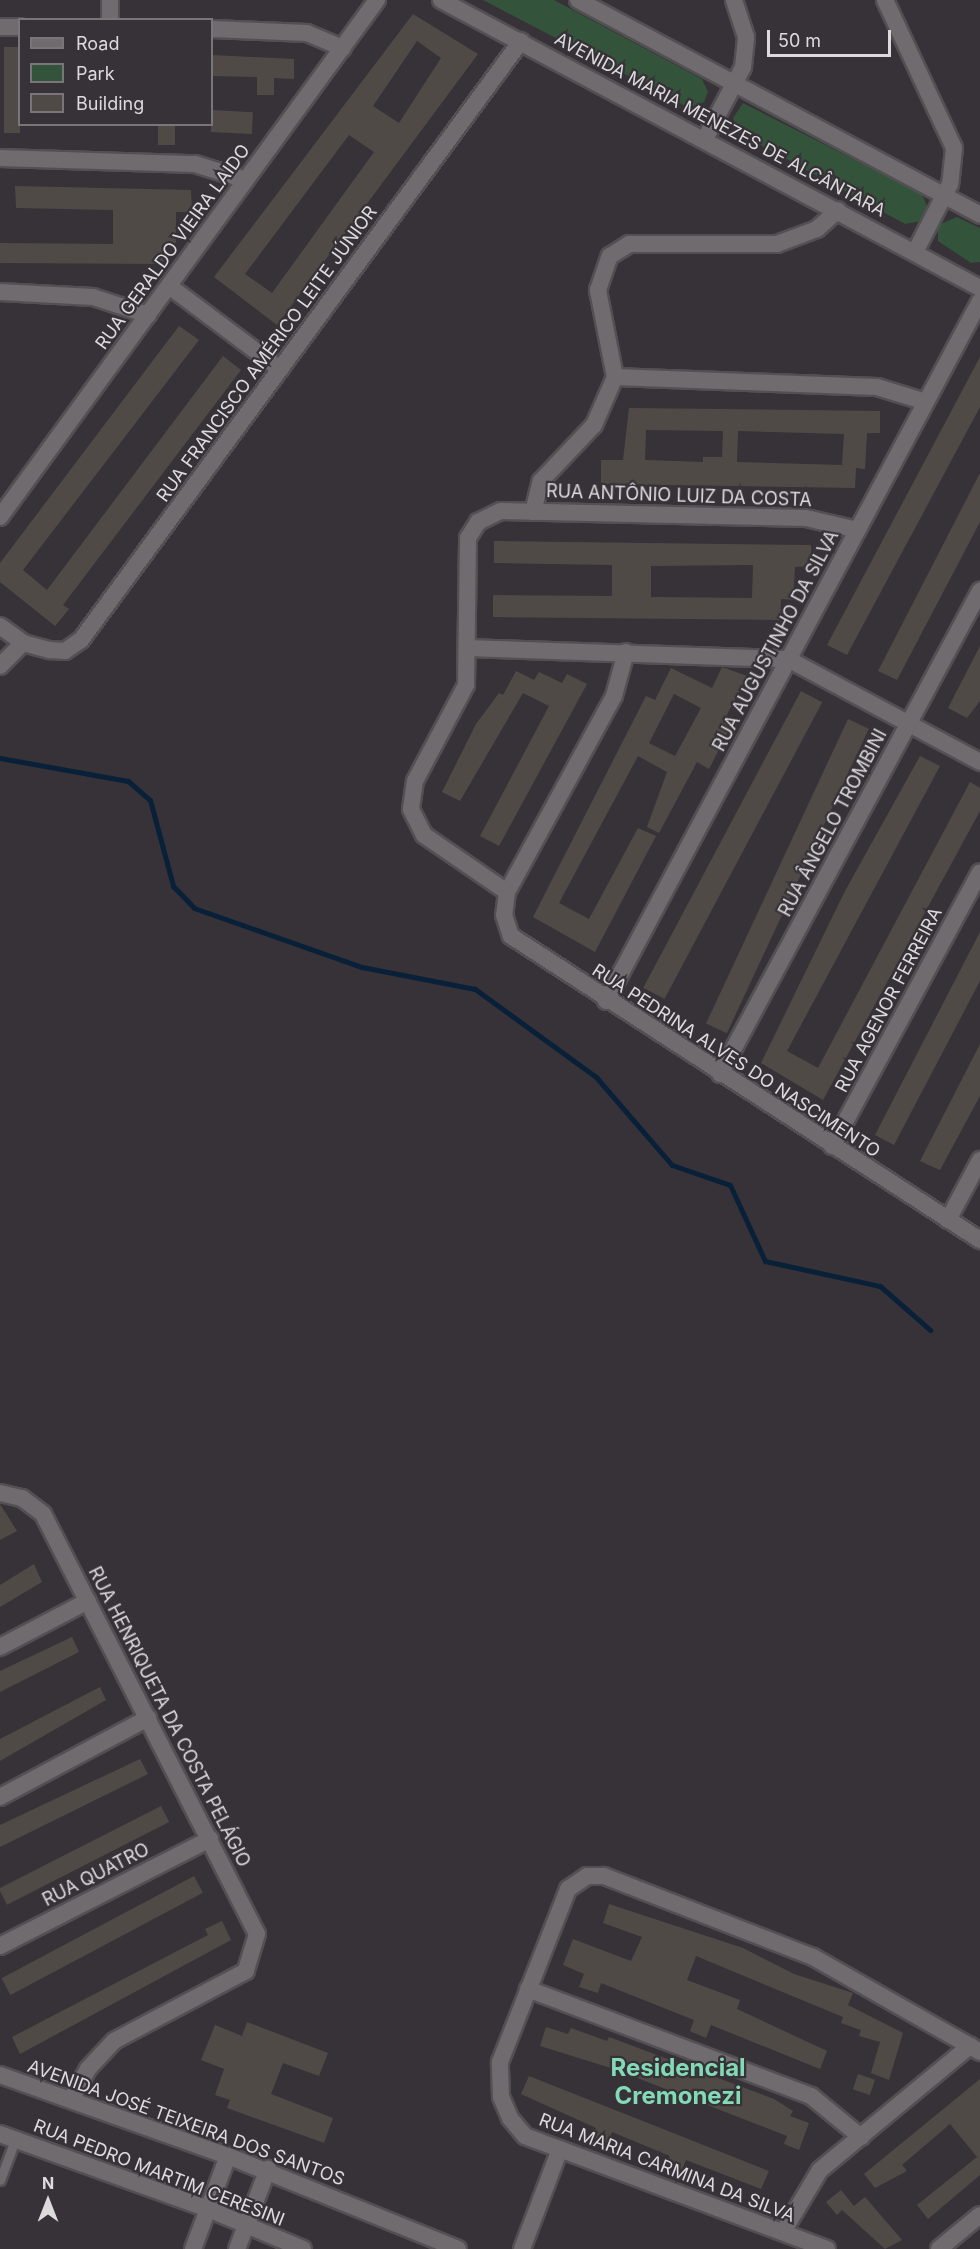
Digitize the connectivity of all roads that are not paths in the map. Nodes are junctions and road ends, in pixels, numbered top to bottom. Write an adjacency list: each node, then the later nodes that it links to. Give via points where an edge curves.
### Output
1 (110, 0): 7 (street)
2 (378, 0): 12 (street, RUA GERALDO VIEIRA LAIDO)
3 (441, 0): 11 (street, AVENIDA MARIA MENEZES DE ALCÂNTARA)
4 (578, 0): 13 (street)
5 (734, 0): 13 (street, via 746,37)
6 (885, 0): 17 (street, via 951,137 955,161)
7 (110, 18)
8 (0, 27): 9 (street)
9 (18, 27)
10 (213, 29): 12 (street, via 307,33)
11 (521, 41): 14 (street, AVENIDA MARIA MENEZES DE ALCÂNTARA); 26 (street, RUA FRANCISCO AMÉRICO LEITE JÚNIOR)
12 (343, 48): 16 (street, RUA GERALDO VIEIRA LAIDO)
13 (738, 81): 14 (street); 17 (street)
14 (706, 137): 18 (street, AVENIDA MARIA MENEZES DE ALCÂNTARA)
15 (0, 158): 16 (street, via 195,164)
16 (246, 180): 21 (street, RUA GERALDO VIEIRA LAIDO)
17 (945, 196): 19 (street); 20 (street)
18 (838, 210): 20 (street, AVENIDA MARIA MENEZES DE ALCÂNTARA); 27 (street, via 817,229 777,244 629,244 616,251 598,283)
19 (980, 215)
20 (915, 252): 22 (street, AVENIDA MARIA MENEZES DE ALCÂNTARA)
21 (169, 286): 25 (street, RUA GERALDO VIEIRA LAIDO); 26 (street)
22 (980, 288)
23 (0, 292): 25 (street, via 93,297)
24 (980, 301): 28 (street, RUA AUGUSTINHO DA SILVA)
25 (148, 315): 30 (street, RUA GERALDO VIEIRA LAIDO)
26 (280, 369): 34 (street, RUA FRANCISCO AMÉRICO LEITE JÚNIOR, via 81,640 64,651)
27 (615, 377): 28 (street, via 877,387); 29 (street, via 594,425 542,481)
28 (926, 402): 31 (street, RUA AUGUSTINHO DA SILVA)
29 (533, 512): 31 (street, RUA ANTÔNIO LUIZ DA COSTA, via 806,518); 35 (street, RUA ANTÔNIO LUIZ DA COSTA, via 495,512 471,532)
30 (0, 517)
31 (858, 530): 37 (street, RUA AUGUSTINHO DA SILVA)
32 (980, 591): 39 (street, RUA ÂNGELO TROMBINI)
33 (0, 626): 34 (street)
34 (23, 643): 38 (street)
35 (468, 648): 36 (street); 42 (street, RUA ANTÔNIO LUIZ DA COSTA, via 466,685 415,781 411,809 424,835)
36 (626, 652): 37 (street); 42 (street, via 614,696)
37 (788, 658): 39 (street); 43 (street, RUA AUGUSTINHO DA SILVA)
38 (0, 666)
39 (909, 723): 40 (street); 44 (street, RUA ÂNGELO TROMBINI)
40 (980, 762)
41 (980, 872): 45 (street, RUA AGENOR FERREIRA)
42 (507, 892): 43 (street, RUA PEDRINA ALVES DO NASCIMENTO, via 506,922 516,942)
43 (606, 1001): 44 (street, RUA PEDRINA ALVES DO NASCIMENTO)
44 (720, 1074): 45 (street, RUA PEDRINA ALVES DO NASCIMENTO)
45 (832, 1146): 47 (street, RUA PEDRINA ALVES DO NASCIMENTO)
46 (980, 1160): 47 (street)
47 (948, 1220): 48 (street, RUA PEDRINA ALVES DO NASCIMENTO)
48 (980, 1240)
49 (0, 1493): 50 (street, RUA HENRIQUETA DA COSTA PELÁGIO, via 30,1502 43,1514)
50 (87, 1601): 51 (street); 52 (street, RUA HENRIQUETA DA COSTA PELÁGIO)
51 (0, 1647)
52 (148, 1719): 53 (street); 54 (street, RUA HENRIQUETA DA COSTA PELÁGIO)
53 (0, 1797)
54 (210, 1839): 55 (street, RUA QUATRO); 59 (street, RUA HENRIQUETA DA COSTA PELÁGIO, via 255,1926 254,1958 228,1983 114,2041 87,2069)
55 (0, 1946)
56 (528, 1989): 57 (street, via 565,1893 582,1878 610,1878 813,1957); 60 (street, via 811,2096); 62 (street, RUA MARIA CARMINA DA SILVA, via 500,2062 505,2108 525,2136)
57 (975, 2049): 60 (street)
58 (0, 2075): 59 (street, AVENIDA JOSÉ TEIXEIRA DOS SANTOS)
59 (71, 2100): 63 (street, AVENIDA JOSÉ TEIXEIRA DOS SANTOS)
60 (861, 2136): 69 (street, via 805,2189)
61 (8, 2137): 65 (lane); 66 (street, RUA PEDRO MARTIM CERESINI)
62 (560, 2149): 69 (street, RUA MARIA CARMINA DA SILVA); 74 (street)
63 (228, 2156): 64 (street, AVENIDA JOSÉ TEIXEIRA DOS SANTOS); 66 (street)
64 (268, 2169): 68 (street); 73 (street, AVENIDA JOSÉ TEIXEIRA DOS SANTOS)
65 (0, 2180)
66 (208, 2209): 68 (street, RUA PEDRO MARTIM CERESINI); 70 (street)
67 (980, 2215): 76 (street)
68 (245, 2227): 71 (street); 72 (street, RUA PEDRO MARTIM CERESINI)
69 (783, 2232): 75 (street, RUA MARIA CARMINA DA SILVA)
70 (194, 2249)
71 (237, 2249)
72 (303, 2249)
73 (458, 2249)
74 (522, 2249)
75 (827, 2249)
76 (939, 2249)

